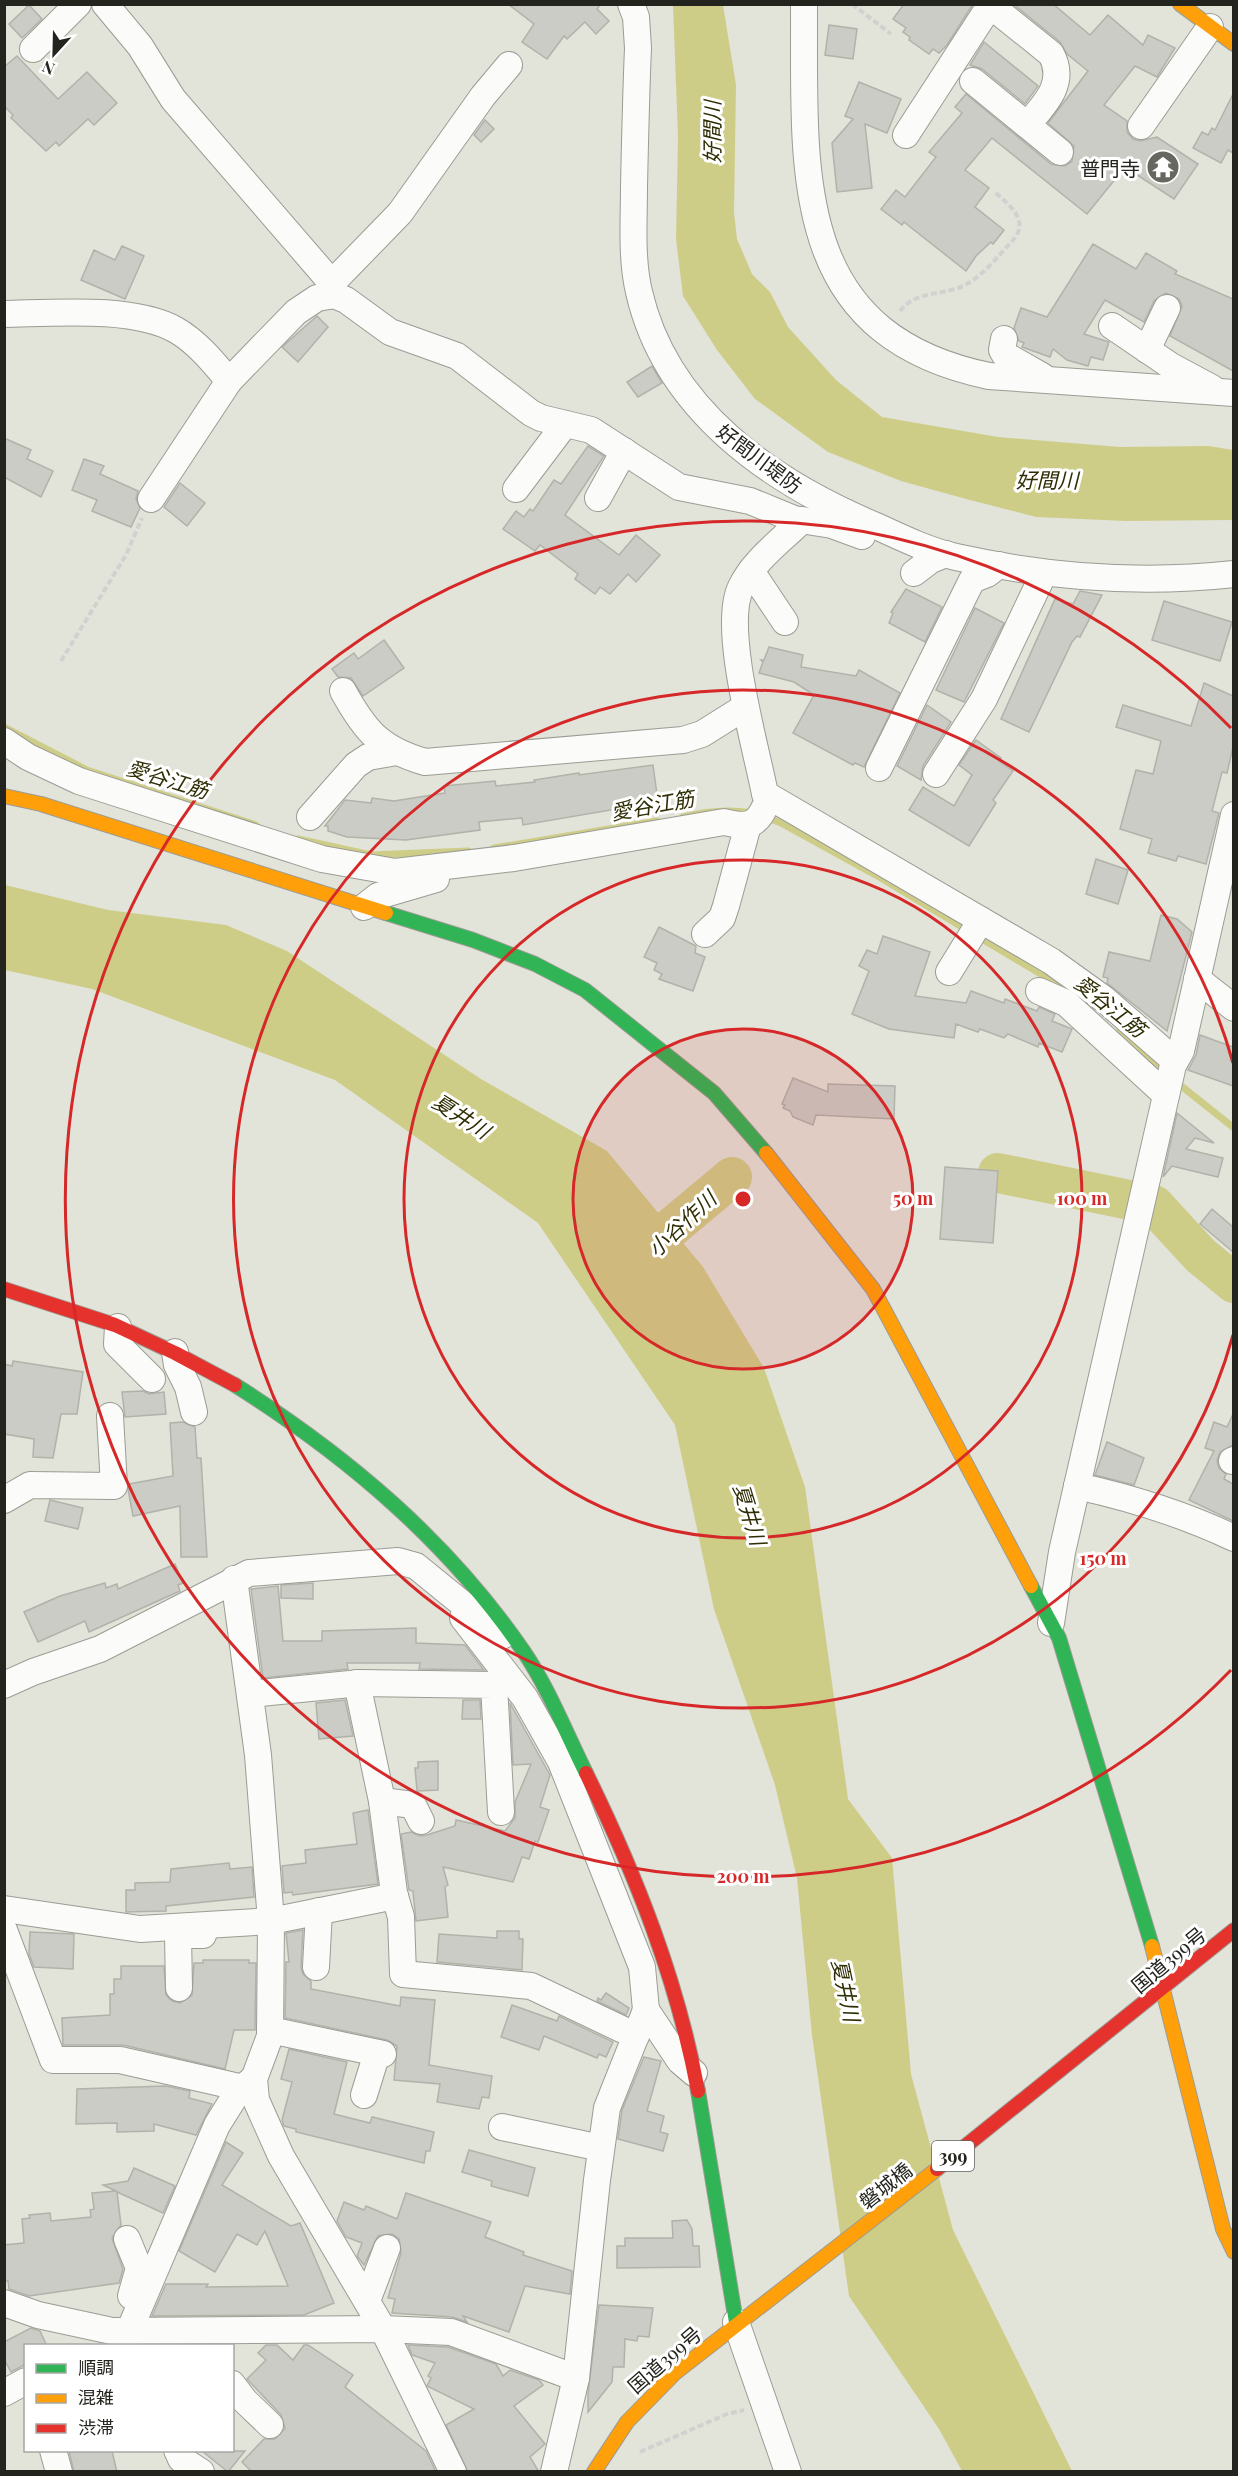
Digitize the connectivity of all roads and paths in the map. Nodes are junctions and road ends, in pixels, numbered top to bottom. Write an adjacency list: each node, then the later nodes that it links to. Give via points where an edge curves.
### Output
1 (78, 4): 14 (street)
2 (105, 4): 22 (street, via 155,67 165,89)
3 (615, 4): 12 (street)
4 (631, 4): 12 (street, 好間川堤防)
5 (823, 4): 9 (street, via 816,19)
6 (852, 4): 11 (path)
7 (1180, 4): 10 (main road)
8 (991, 5): 17 (street, via 1051,54 1055,63 1055,89); 19 (street)
9 (804, 16): 26 (street, via 808,189 824,244 843,287)
10 (1210, 27): 13 (main road); 18 (street)
11 (891, 34)
12 (638, 43): 38 (street, 好間川堤防, via 633,252 649,323 674,376 735,445 777,475 854,517)
13 (1233, 44)
14 (33, 49)
15 (510, 65): 22 (street, via 483,96 395,219)
16 (973, 81): 17 (street)
17 (1027, 125): 20 (street)
18 (1141, 126)
19 (906, 135)
20 (1060, 152)
21 (996, 192): 26 (path, via 1020,220 1018,233 979,276 957,289 928,293 903,308)
22 (333, 289): 30 (street, via 296,312); 32 (street, via 390,332 457,356 531,413)
23 (1167, 308): 28 (street)
24 (5, 314): 30 (street, via 101,315 164,324 191,341)
25 (1112, 326): 28 (street)
26 (887, 333): 29 (street, via 917,354 952,368 990,376)
27 (1004, 339): 29 (street, via 1005,355)
28 (1147, 350): 31 (street, via 1171,366)
29 (1047, 380): 31 (street)
30 (229, 381): 36 (street)
31 (1227, 392)
32 (565, 424): 33 (street, via 591,430); 34 (street)
33 (624, 451): 35 (street); 37 (street, via 686,489 750,501)
34 (516, 489)
35 (598, 498)
36 (151, 499): 46 (path, via 126,555)
37 (802, 520): 38 (street, via 832,525 866,538); 41 (street)
38 (909, 540): 39 (street, 好間川堤防)
39 (946, 554): 40 (street, 好間川堤防); 42 (street)
40 (999, 566): 43 (street, 好間川堤防); 51 (street, via 972,580)
41 (751, 571): 45 (street); 48 (street, via 738,594 735,610)
42 (914, 573)
43 (1044, 573): 44 (street, 好間川堤防, via 1147,579); 52 (street, via 984,699)
44 (1233, 574)
45 (785, 622)
46 (61, 661)
47 (343, 691): 50 (street, via 363,727)
48 (745, 707): 50 (street, via 702,734 683,740 425,762); 54 (street)
49 (4, 741): 58 (street, via 79,781 322,859 395,872)
50 (397, 752): 56 (street, via 368,758 356,765)
51 (879, 768)
52 (936, 774)
53 (4, 796): 60 (main road)
54 (769, 798): 57 (street, via 759,819); 61 (street)
55 (1233, 815): 59 (street)
56 (310, 817)
57 (748, 825): 58 (street, via 724,822); 62 (street, via 722,918)
58 (456, 867): 60 (street, via 429,882 378,896)
59 (1226, 888): 64 (street)
60 (364, 907): 80 (main road, via 473,940 535,964 585,990 714,1093 873,1289)
61 (981, 920): 63 (street); 67 (street, via 1085,984)
62 (705, 934)
63 (949, 972)
64 (1197, 979): 66 (street); 67 (street, via 1181,1052)
65 (1039, 991): 68 (street, via 1065,1003)
66 (1233, 1008)
67 (1174, 1063): 68 (street)
68 (1166, 1095): 75 (street)
69 (4, 1289): 70 (main road)
70 (118, 1326): 71 (main road); 72 (street, via 117,1344)
71 (175, 1352): 73 (street); 81 (main road, via 218,1373 294,1423 386,1495 441,1549)
72 (152, 1379)
73 (194, 1412)
74 (110, 1416): 76 (street, via 114,1486 30,1485)
75 (1077, 1486): 77 (street, via 1173,1511); 80 (street)
76 (4, 1500)
77 (1233, 1538)
78 (234, 1579): 79 (street, via 264,1570 398,1562 416,1566); 82 (street, via 100,1649); 84 (street)
79 (441, 1586): 81 (street); 97 (street, via 525,1698 561,1762 642,1967)
80 (1051, 1623): 95 (main road, via 1059,1638)
81 (526, 1655): 101 (main road, via 621,1844 677,1998)
82 (6, 1681)
83 (357, 1683): 84 (street); 85 (street); 86 (street, via 494,1685)
84 (250, 1694): 91 (street)
85 (382, 1801): 87 (street, via 413,1805); 88 (street)
86 (501, 1812)
87 (421, 1821)
88 (395, 1896): 90 (street); 100 (street, via 401,1917 403,1974 531,1986)
89 (4, 1909): 91 (street, via 140,1929)
90 (319, 1911): 91 (street); 94 (street)
91 (271, 1928): 96 (street, via 178,1935); 99 (street)
92 (4, 1930): 102 (street, via 53,2060 120,2060)
93 (1233, 1930): 95 (main road, 国道399号 / 399)
94 (316, 1967)
95 (1164, 1985): 98 (main road, 国道399号 / 399); 108 (main road, via 1223,2229)
96 (179, 1988)
97 (646, 2010): 100 (street); 101 (street, via 681,2061)
98 (1128, 2018): 109 (main road, 磐城橋 / 399)
99 (270, 2030): 102 (street, via 268,2047); 103 (street, via 380,2054)
100 (636, 2036): 105 (street, via 607,2108)
101 (694, 2073): 112 (main road)
102 (248, 2083): 110 (street, via 281,2156); 114 (street, via 227,2106)
103 (363, 2095)
104 (502, 2127): 105 (street)
105 (602, 2148): 116 (street)
106 (127, 2239): 114 (street, via 139,2268)
107 (387, 2248): 110 (street)
108 (1233, 2252)
109 (779, 2294): 112 (main road, 国道399号 / 399)
110 (367, 2301): 113 (street)
111 (4, 2303): 114 (street)
112 (736, 2322): 120 (street); 129 (main road, 国道399号 / 399, via 634,2411)
113 (383, 2329): 115 (street); 116 (street, via 451,2332); 127 (street)
114 (110, 2336): 115 (street)
115 (202, 2338)
116 (576, 2378): 128 (street)
117 (24, 2382): 119 (street)
118 (234, 2387): 121 (street)
119 (4, 2393)
120 (765, 2404): 124 (path, via 727,2414); 130 (street)
121 (270, 2426)
122 (53, 2452): 125 (street)
123 (178, 2452): 126 (street)
124 (633, 2455)
125 (59, 2472)
126 (201, 2472)
127 (453, 2472)
128 (554, 2472)
129 (594, 2472)
130 (788, 2472)

